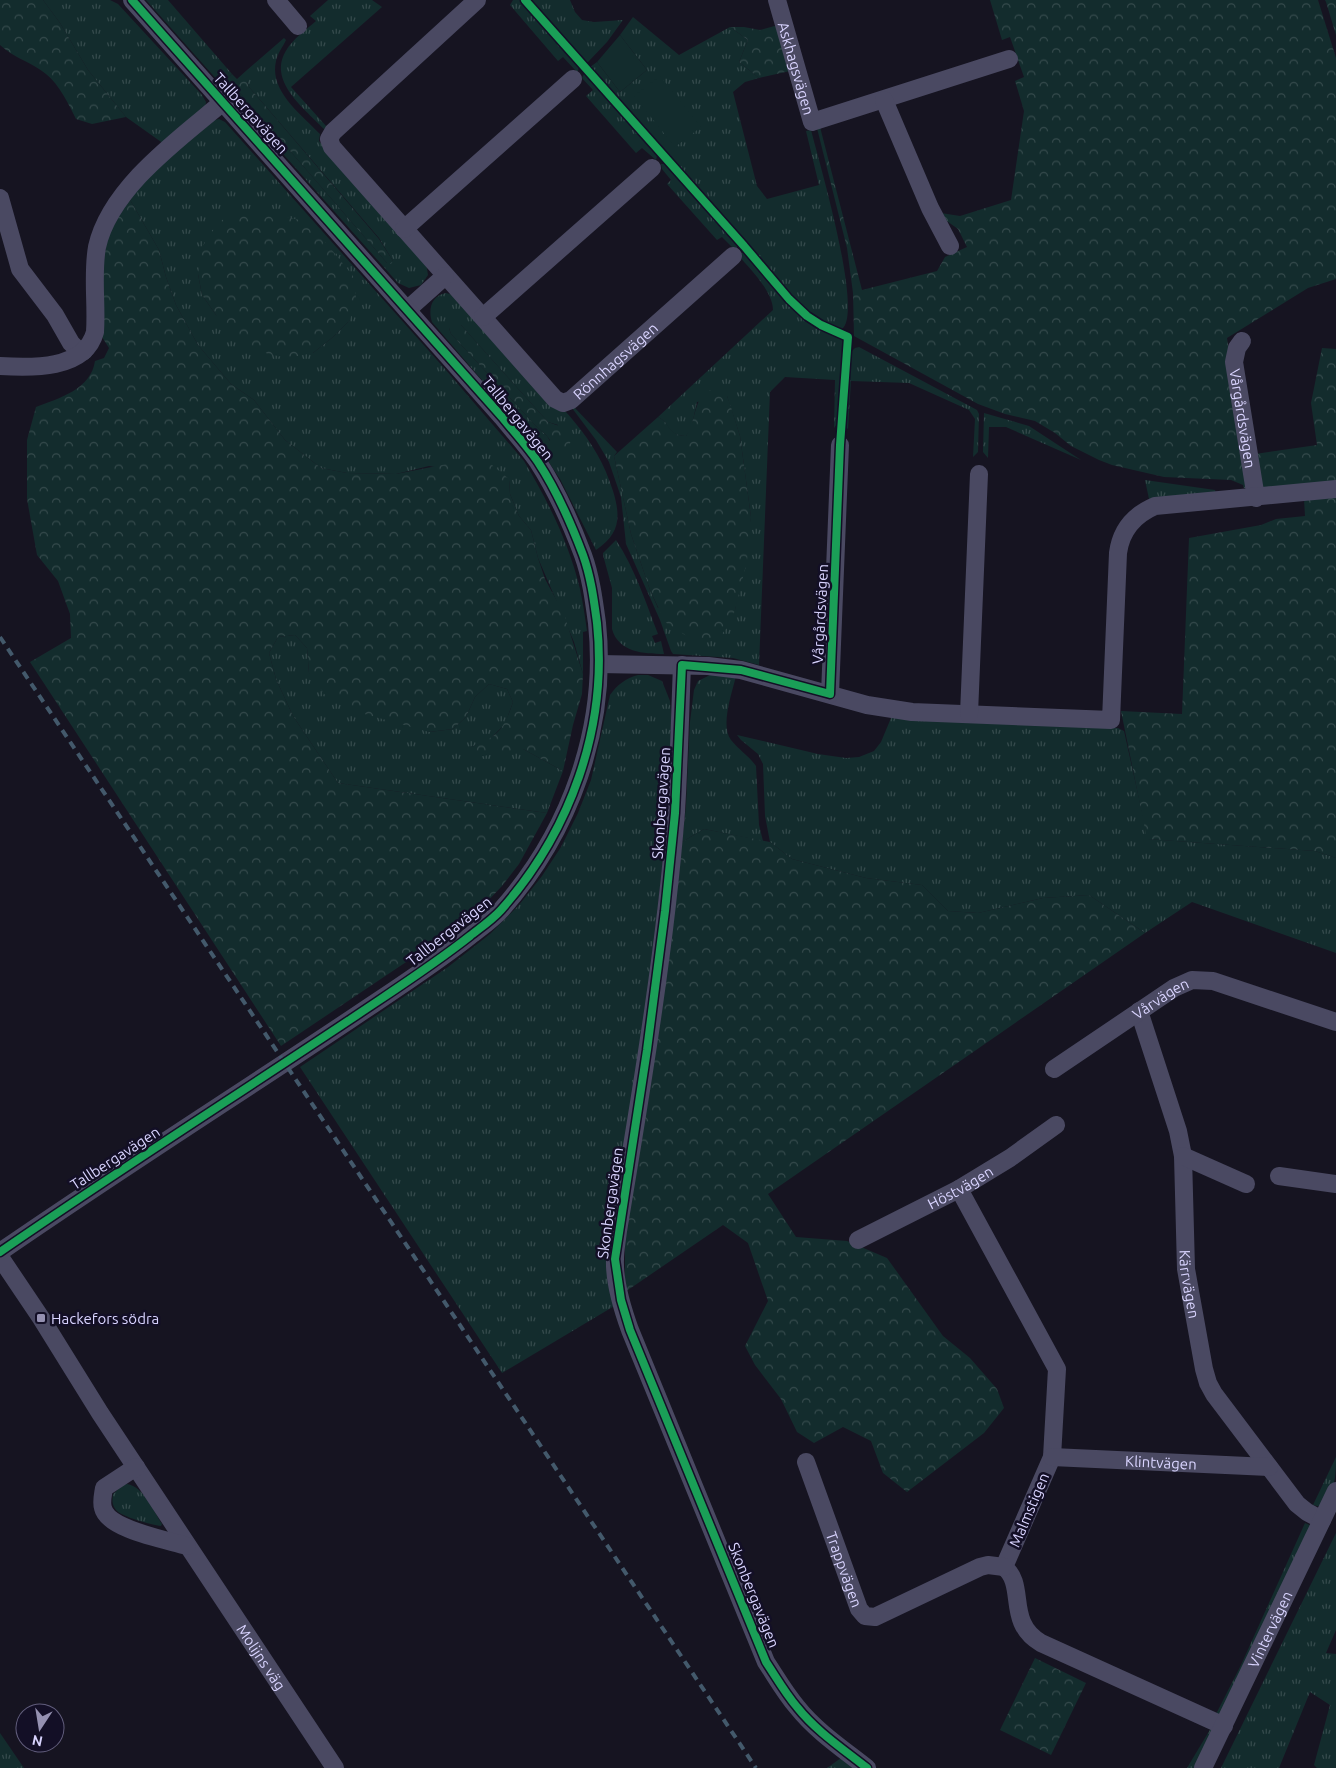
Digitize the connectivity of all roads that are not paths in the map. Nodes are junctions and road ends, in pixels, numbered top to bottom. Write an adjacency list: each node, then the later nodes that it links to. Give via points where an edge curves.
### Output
1 (132, 0): 9 (street, Tallbergavägen)
2 (276, 0): 5 (street)
3 (477, 0): 12 (street, Rönnhagsvägen, via 329,139 332,147)
4 (777, 0): 8 (street, Askhagsvägen, via 812,122)
5 (298, 26)
6 (1009, 59): 8 (street, Askhagsvägen)
7 (573, 79): 12 (street)
8 (884, 100): 13 (street, via 930,208)
9 (223, 102): 16 (street, Tallbergavägen); 19 (street, via 150,165 108,217 101,232 96,258 95,332)
10 (652, 168): 17 (street)
11 (0, 198): 19 (street, via 20,269 55,315 71,343)
12 (404, 229): 15 (street, Rönnhagsvägen)
13 (950, 246)
14 (733, 256): 17 (street, Rönnhagsvägen, via 567,402 555,400)
15 (445, 276): 16 (street); 17 (street, Rönnhagsvägen)
16 (407, 310): 25 (street, Tallbergavägen, via 502,417 537,460 551,485 586,566 594,603)
17 (483, 317)
18 (1242, 340): 24 (street, Vårgårdsvägen, via 1234,362)
19 (84, 351): 20 (street, via 51,366)
20 (0, 366)
21 (840, 445): 27 (street, Vårgårdsvägen)
22 (979, 474): 28 (street)
23 (1336, 489): 24 (street)
24 (1256, 498): 28 (street, via 1155,506 1136,516 1124,531 1118,553 1111,720)
25 (599, 664): 26 (street); 39 (street, Tallbergavägen, via 594,722 571,803 538,863 499,912 398,987)
26 (682, 665): 27 (street, via 741,670); 51 (street, Skonbergavägen, via 678,766 668,882 647,1050 616,1248 616,1277 628,1324 766,1662 798,1708 827,1737)
27 (830, 694): 28 (street, via 889,709)
28 (969, 714)
29 (1139, 1011): 30 (street, Vårvägen, via 1182,983 1202,979); 31 (street, Vårvägen); 33 (street, Kärrvägen)
30 (1336, 1022)
31 (1054, 1069)
32 (1056, 1126): 37 (street, Höstvägen)
33 (1184, 1156): 35 (street); 44 (street, Kärrvägen, via 1186,1269 1204,1369 1214,1394)
34 (1279, 1176): 36 (street)
35 (1246, 1184)
36 (1336, 1184)
37 (958, 1189): 38 (street, Höstvägen); 41 (street, Malmstigen, via 1057,1369)
38 (858, 1240)
39 (0, 1252)
40 (0, 1257): 43 (street, Molijns väg)
41 (1052, 1457): 44 (street, Klintvägen); 48 (street, Malmstigen)
42 (806, 1462): 48 (street, Trappvägen, via 859,1609 865,1616 875,1617 980,1567)
43 (136, 1467): 47 (street, Molijns väg); 47 (street, via 104,1488 103,1510 109,1519 121,1526)
44 (1269, 1467): 46 (street, Kärrvägen, via 1297,1504)
45 (1336, 1491): 46 (street, Vintervägen)
46 (1322, 1520): 49 (street, Vintervägen)
47 (187, 1546): 50 (street, Molijns väg)
48 (1004, 1567): 49 (street, via 1013,1576 1022,1624 1033,1638)
49 (1224, 1726): 52 (street, Vintervägen)
50 (335, 1768)
51 (867, 1768)
52 (1203, 1768)

